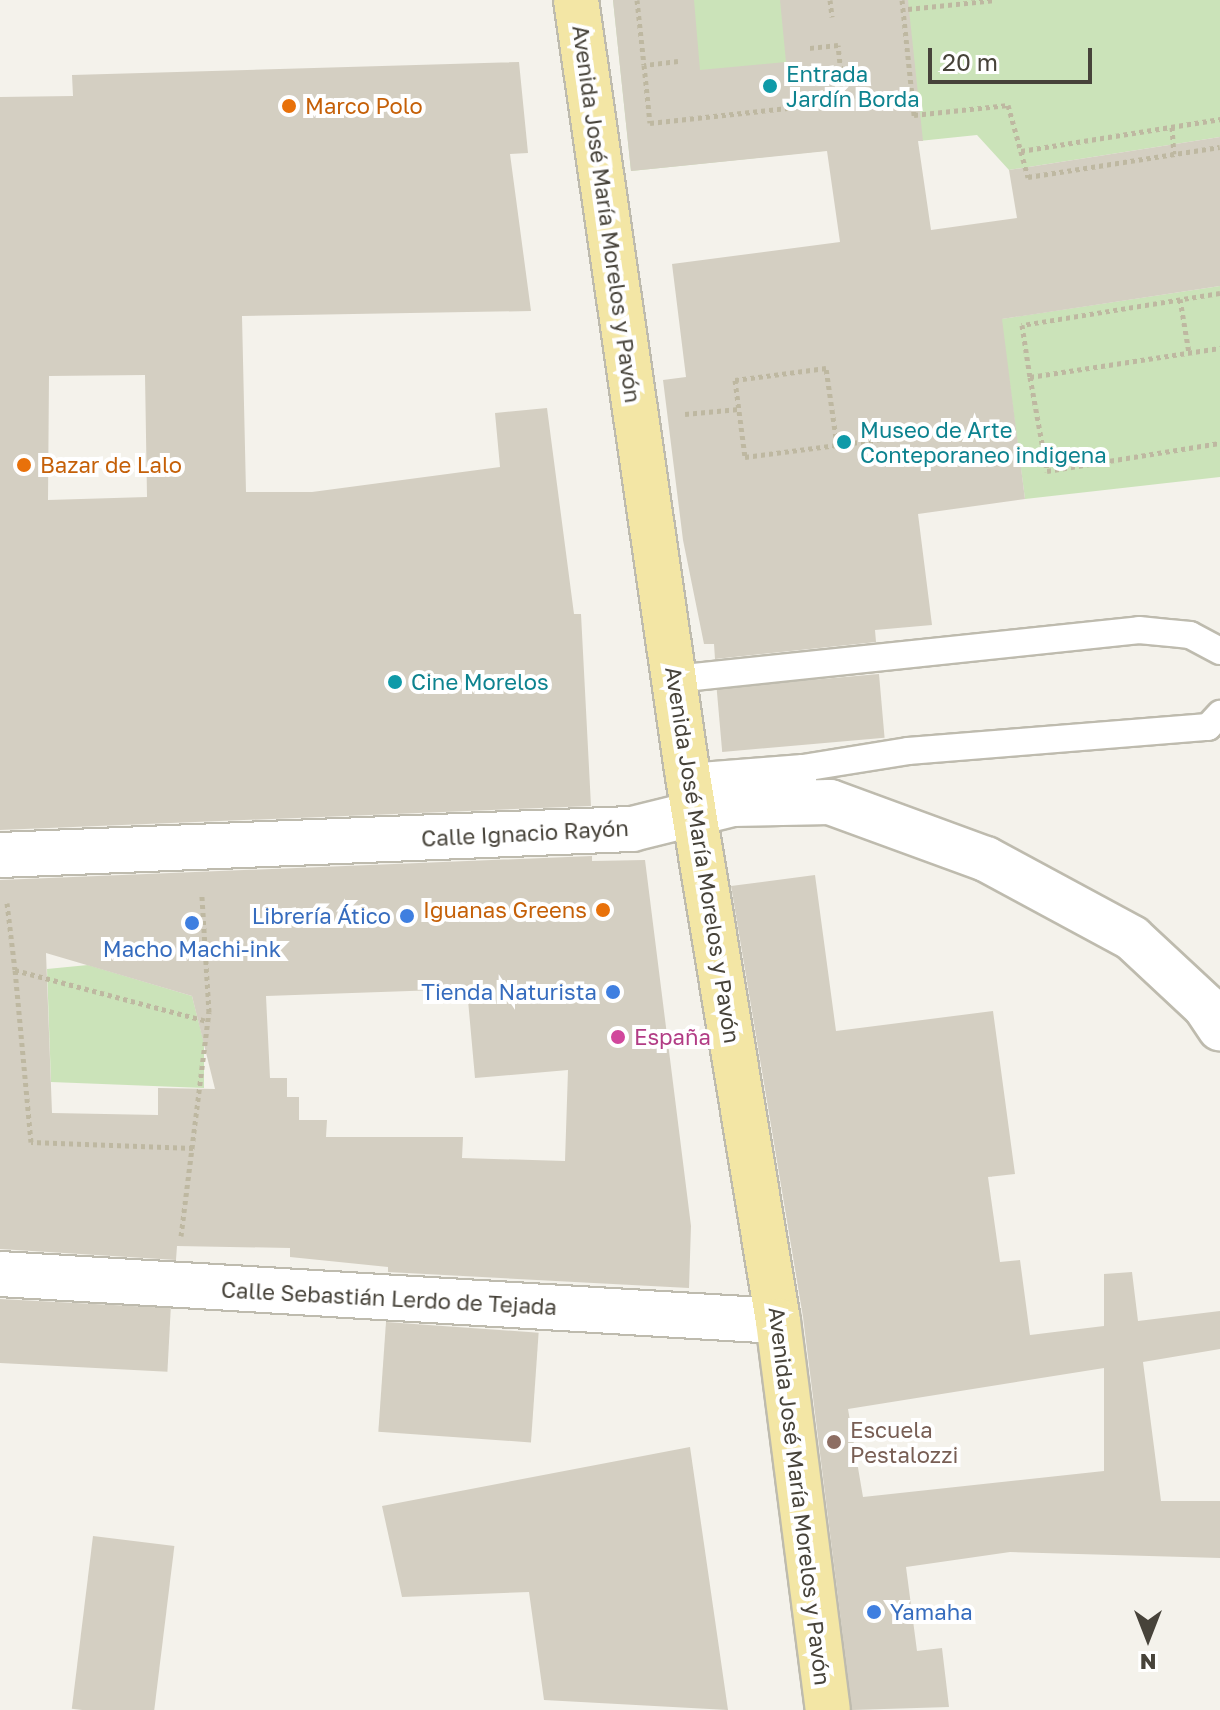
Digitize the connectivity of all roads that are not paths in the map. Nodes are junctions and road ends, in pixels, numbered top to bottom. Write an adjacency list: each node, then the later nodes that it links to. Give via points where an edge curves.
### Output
1 (576, 0): 3 (main road, Avenida José María Morelos y Pavón)
2 (1220, 651): 3 (lane, via 1190,635 1139,630)
3 (675, 679): 6 (main road, Avenida José María Morelos y Pavón)
4 (1220, 714): 5 (lane, via 1208,727 908,751)
5 (803, 785): 6 (street, Calle Ignacio Rayón, via 733,804); 8 (street, Calle Ignacio Rayón, via 830,802 986,859 1132,938 1205,1006)
6 (692, 795): 7 (street, Calle Ignacio Rayón, via 632,829); 10 (main road, Avenida José María Morelos y Pavón)
7 (0, 855)
8 (1220, 1028)
9 (0, 1274): 10 (street, Calle Sebastián Lerdo de Tejada)
10 (778, 1321): 11 (main road, Avenida José María Morelos y Pavón)
11 (828, 1710)

